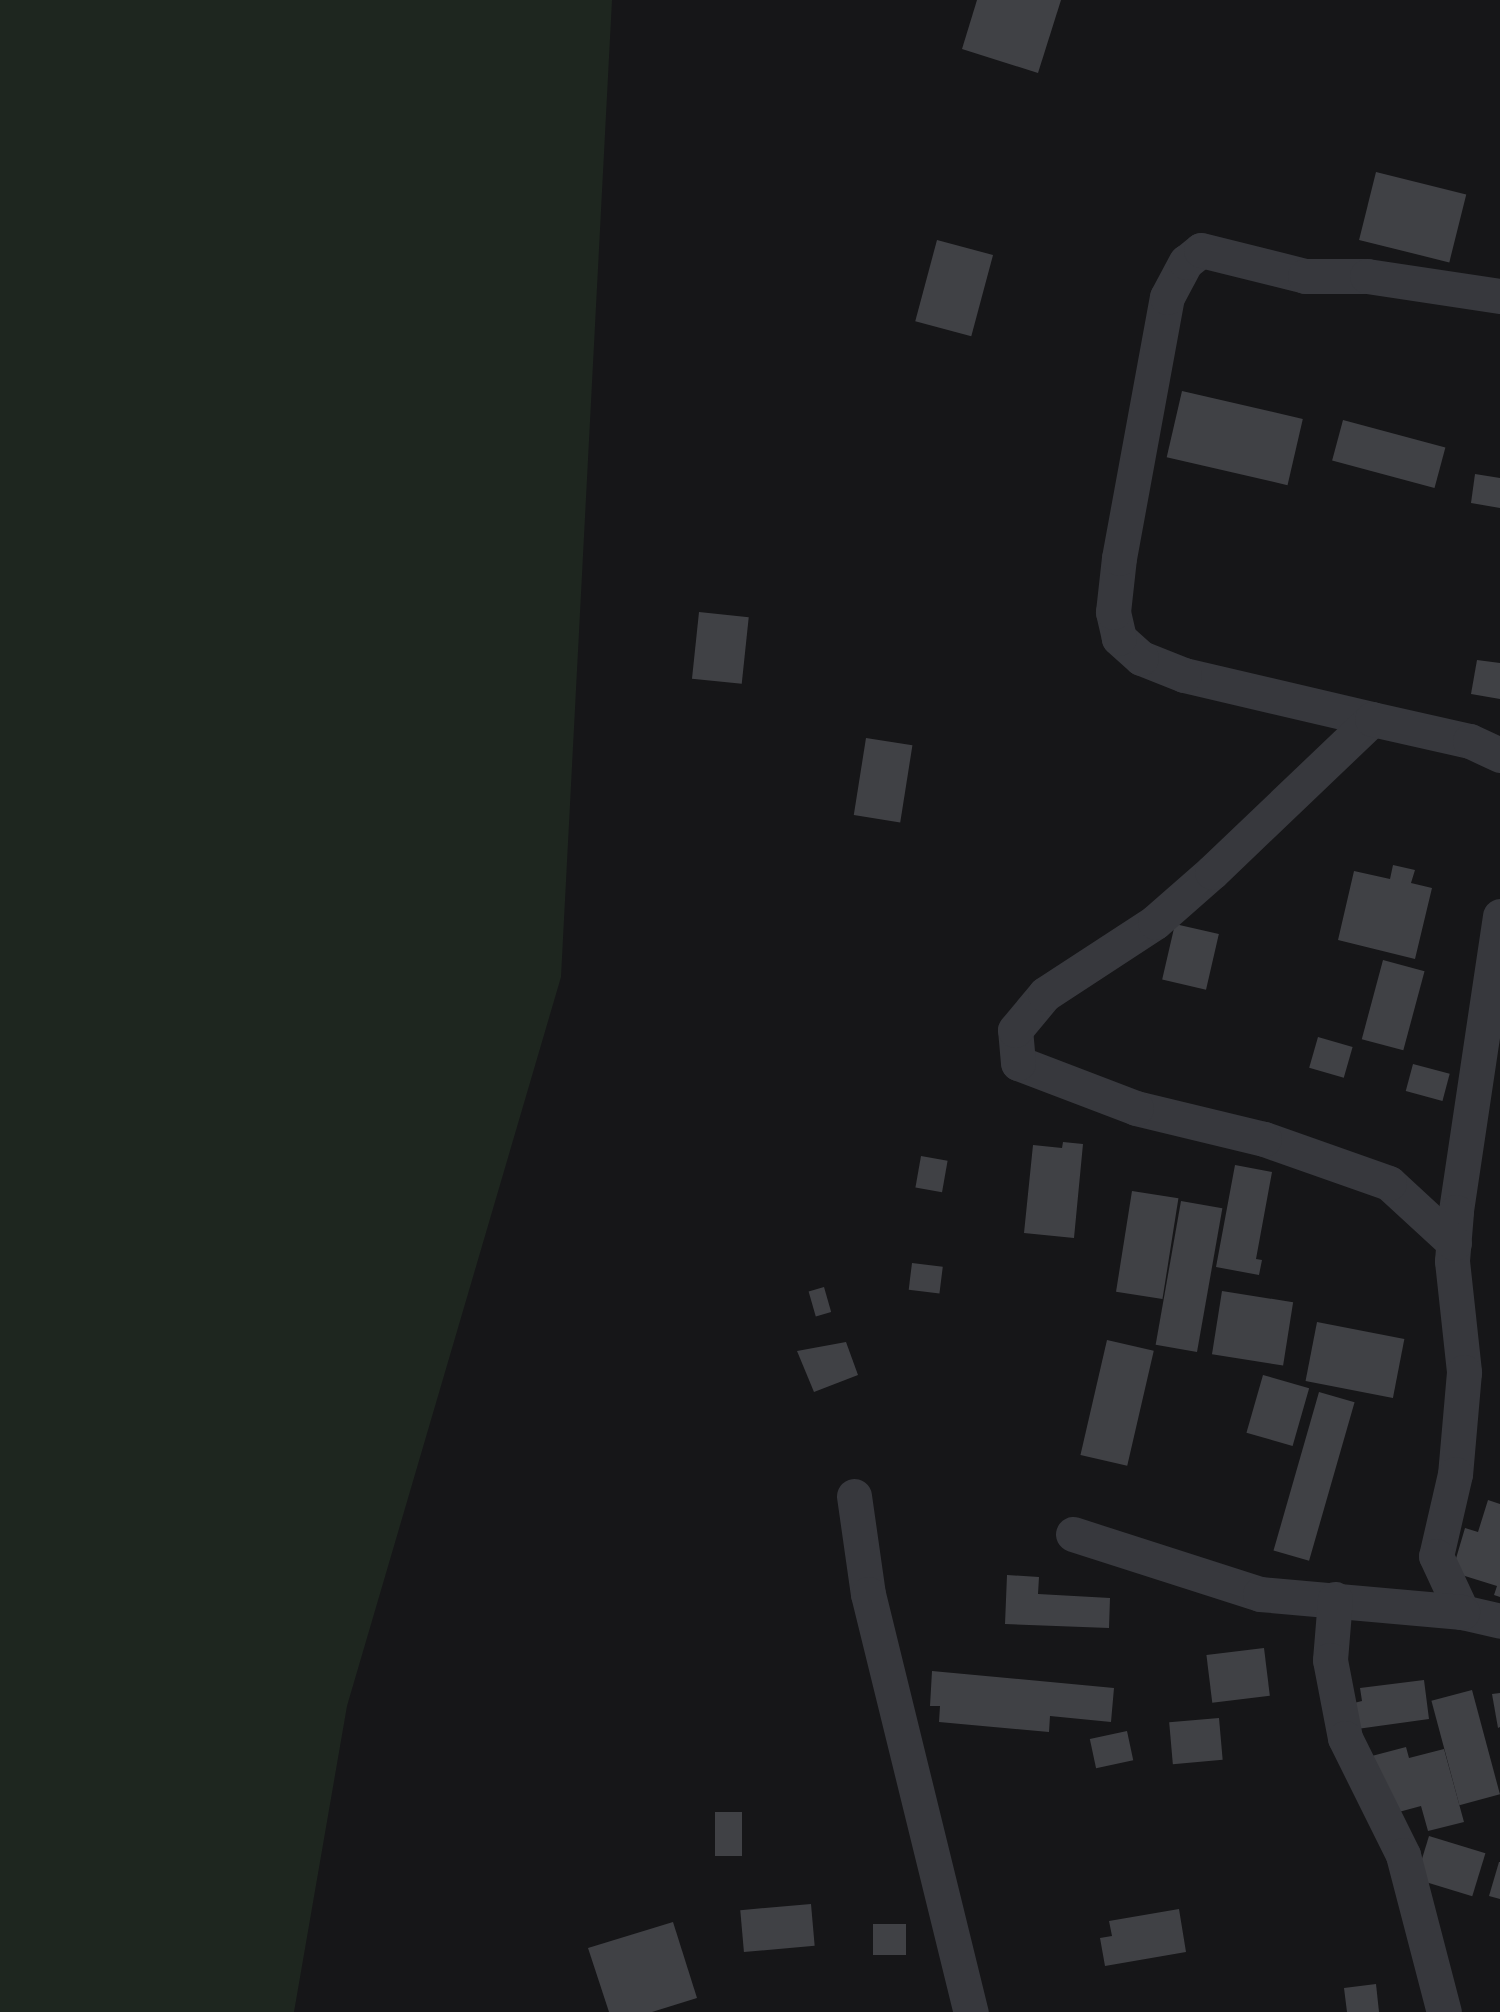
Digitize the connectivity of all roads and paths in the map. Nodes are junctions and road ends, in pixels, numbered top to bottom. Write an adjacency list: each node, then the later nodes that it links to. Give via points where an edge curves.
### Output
1 (1500, 296): 2 (street, via 1367,276 1306,276 1201,250 1166,297 1119,558 1113,612 1119,638 1141,658 1184,675)
2 (1372, 718): 3 (street, via 1470,741); 5 (street, via 1154,922 1045,994 1014,1030 1018,1063 1136,1108 1264,1139 1389,1183)
3 (1500, 755)
4 (1500, 916): 5 (street)
5 (1454, 1244): 9 (street, via 1464,1372 1455,1474 1436,1556)
6 (854, 1496): 11 (street, via 868,1594)
7 (1073, 1534): 8 (street, via 1260,1594)
8 (1335, 1599): 9 (street); 12 (street, via 1330,1660 1345,1738 1404,1855)
9 (1462, 1612): 10 (street)
10 (1500, 1620)
11 (972, 2012)
12 (1444, 2012)

